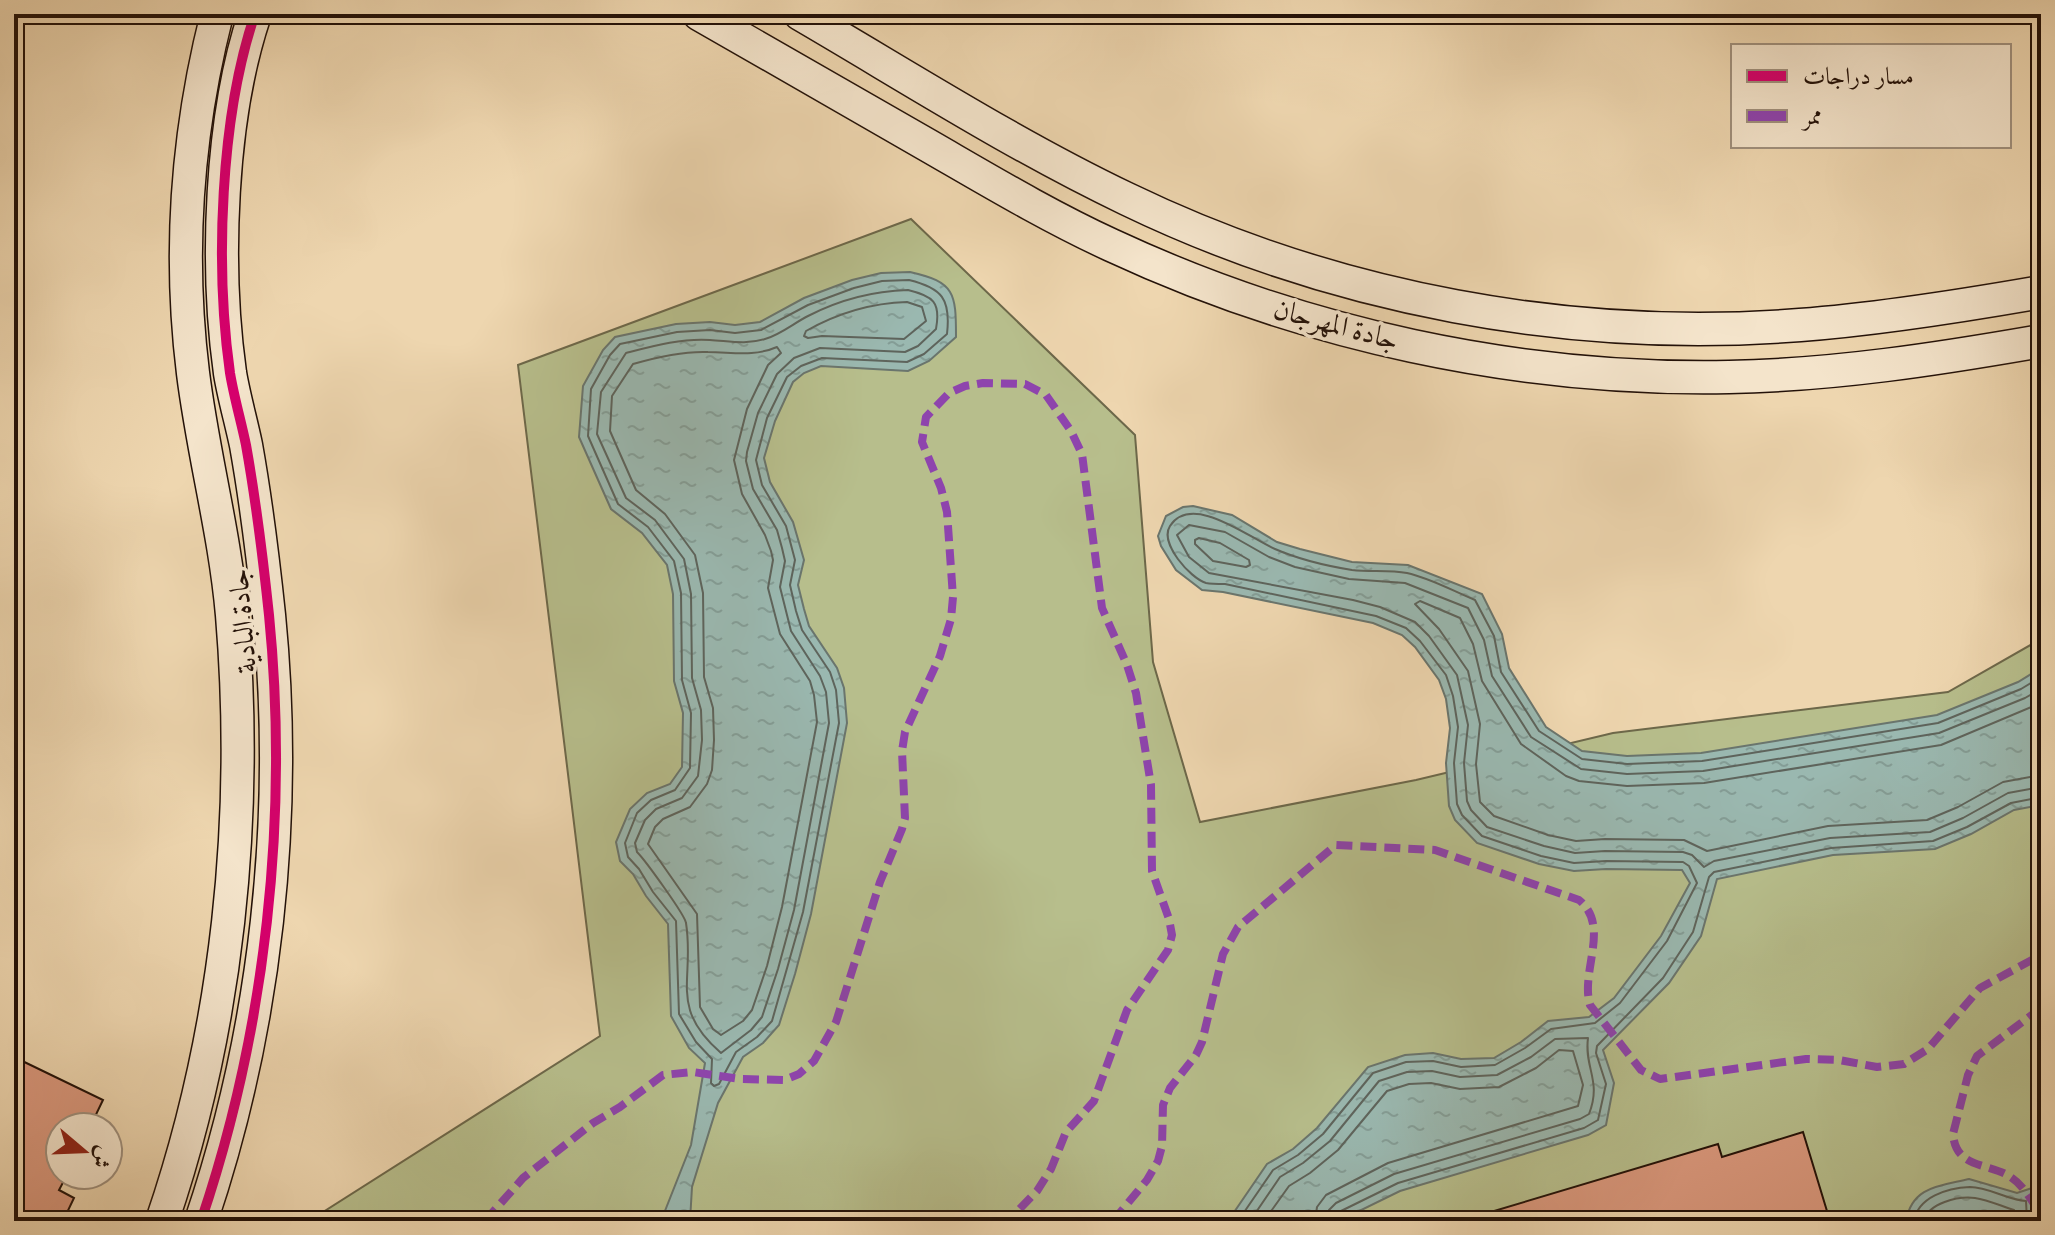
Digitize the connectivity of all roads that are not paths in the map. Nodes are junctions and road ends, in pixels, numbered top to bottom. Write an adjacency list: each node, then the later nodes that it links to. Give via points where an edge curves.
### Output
1 (217, 14): 7 (main road, جادة البادية, via 191,144 185,284 193,377 231,613 238,723 236,833 218,998)
2 (255, 14): 8 (main road, جادة البادية, via 228,151 223,285 231,375 269,617 274,813 254,1008)
3 (699, 14): 6 (main road, جادة المهرجان, via 1111,245 1195,281 1368,336 1547,368 1728,377 1938,359)
4 (800, 14): 5 (main road, جادة المهرجان, via 1129,200 1208,235 1372,288 1542,319 1714,329 1815,324)
5 (2041, 292)
6 (2041, 341)
7 (162, 1221)
8 (201, 1221)

